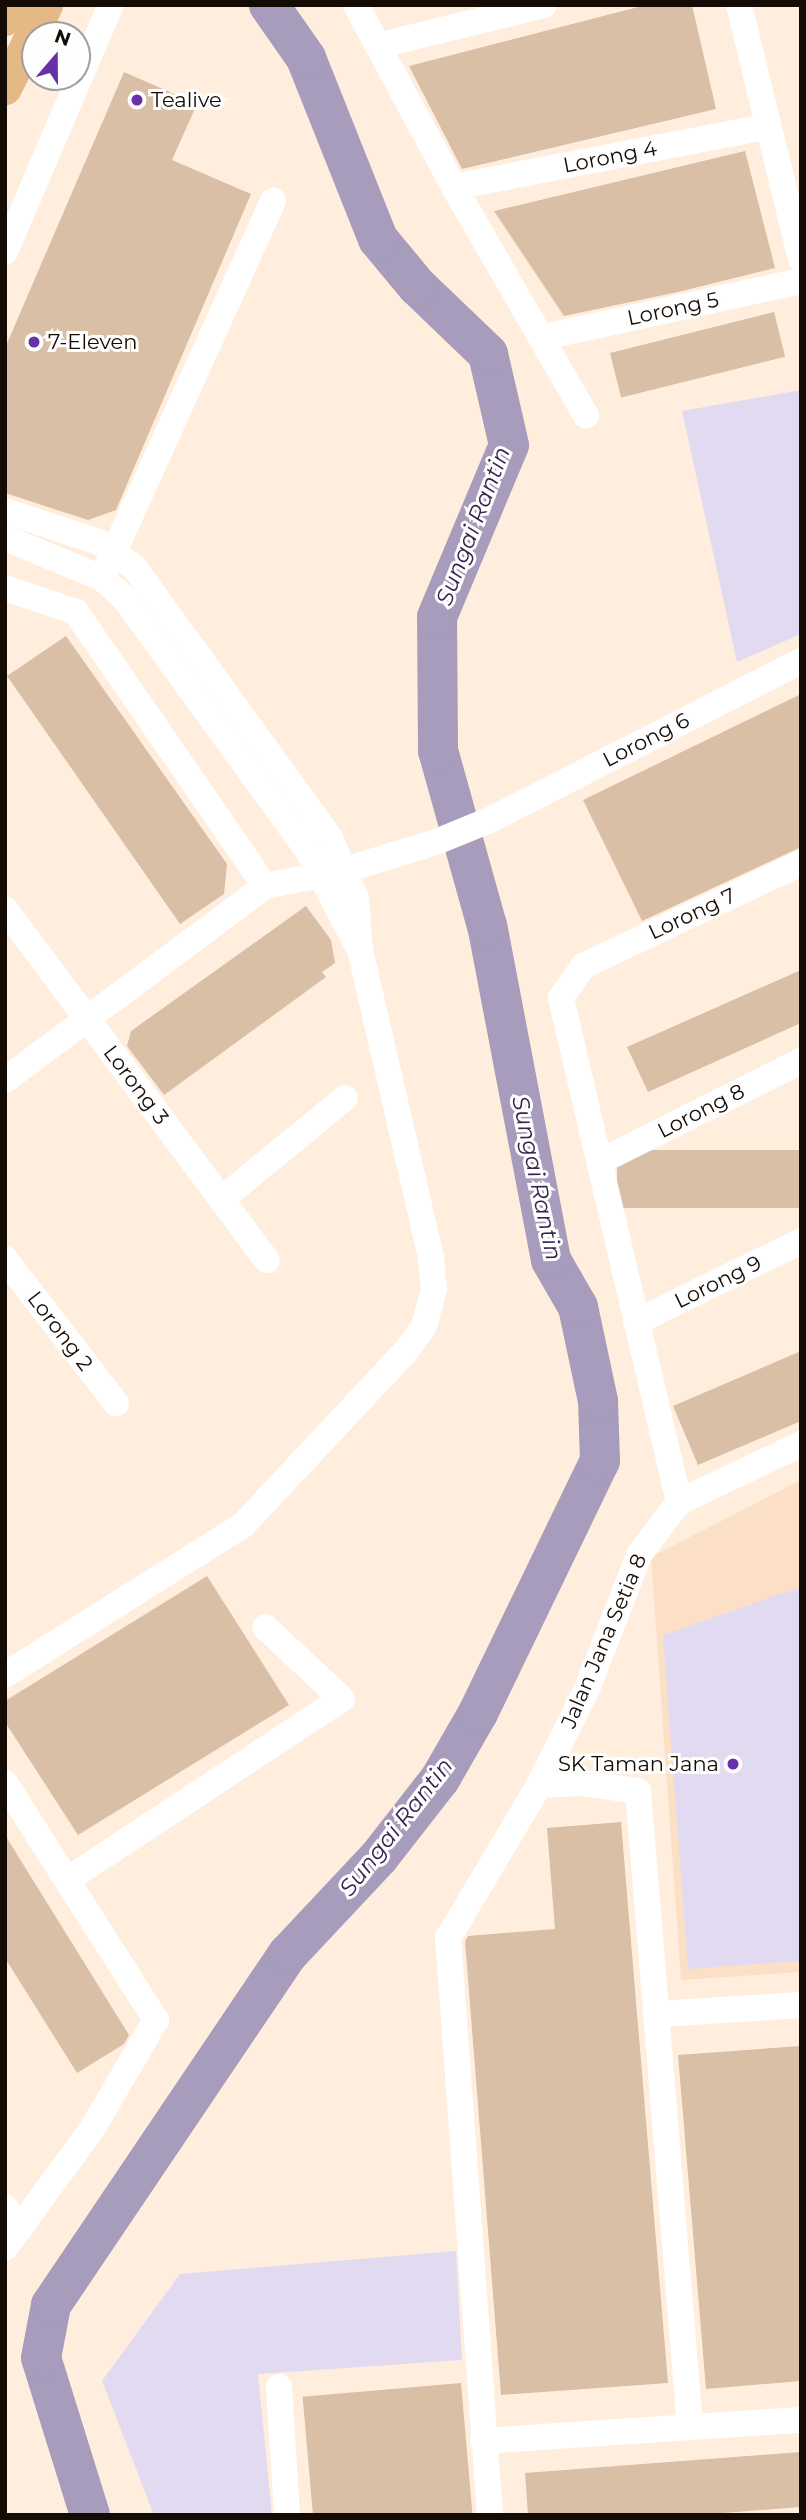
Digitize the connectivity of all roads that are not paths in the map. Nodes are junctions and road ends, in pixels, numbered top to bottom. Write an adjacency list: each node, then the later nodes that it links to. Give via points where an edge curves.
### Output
1 (12, 5): 7 (main road)
2 (46, 5): 9 (main road)
3 (111, 5): 13 (street)
4 (356, 5): 8 (street)
5 (544, 5): 8 (street)
6 (739, 5): 10 (street)
7 (5, 19)
8 (377, 46): 11 (street)
9 (5, 88)
10 (766, 127): 11 (street, Lorong 4); 14 (street)
11 (454, 187): 16 (street)
12 (272, 201): 20 (street)
13 (5, 252)
14 (801, 259)
15 (801, 281): 16 (street, Lorong 5)
16 (544, 337): 17 (street)
17 (586, 416)
18 (5, 511): 20 (street, via 99,542)
19 (5, 538): 21 (street)
20 (114, 552): 21 (street); 25 (street, via 151,587 330,838)
21 (102, 578): 26 (street, via 125,599 308,851)
22 (5, 588): 27 (street, via 76,612)
23 (801, 661): 25 (street, Lorong 6, via 492,819)
24 (801, 863): 34 (street, Lorong 7, via 583,966 561,998)
25 (345, 870): 26 (street, Lorong 6); 29 (street, via 356,899)
26 (319, 874): 27 (street, Lorong 6); 29 (street)
27 (265, 887): 30 (street)
28 (5, 909): 30 (street, Lorong 3)
29 (360, 950): 44 (street, via 431,1257 434,1289 424,1326 243,1525)
30 (87, 1019): 32 (street); 35 (street, Lorong 3)
31 (801, 1061): 34 (street, Lorong 8)
32 (5, 1080)
33 (345, 1098): 35 (street)
34 (601, 1161): 39 (street)
35 (222, 1199): 38 (street, Lorong 3)
36 (801, 1241): 39 (street, Lorong 9)
37 (5, 1259): 40 (street, Lorong 2)
38 (267, 1260)
39 (636, 1322): 42 (street)
40 (116, 1403)
41 (801, 1444): 42 (street, Jalan Jana Setia 8)
42 (679, 1502): 46 (street, Jalan Jana Setia 8, via 639,1555 587,1689)
43 (265, 1627): 47 (street, via 342,1699)
44 (5, 1675)
45 (5, 1783): 47 (street)
46 (539, 1785): 49 (street, via 582,1783 638,1791); 55 (street, Jalan Jana Setia 8, via 448,1938)
47 (67, 1880): 51 (street, via 156,2020 92,2129)
48 (801, 2006): 49 (street)
49 (659, 2014): 54 (street)
50 (5, 2207): 51 (street)
51 (12, 2239)
52 (279, 2387): 56 (street)
53 (801, 2420): 54 (street)
54 (690, 2427): 55 (street)
55 (483, 2441): 57 (street)
56 (287, 2515)
57 (490, 2515)

